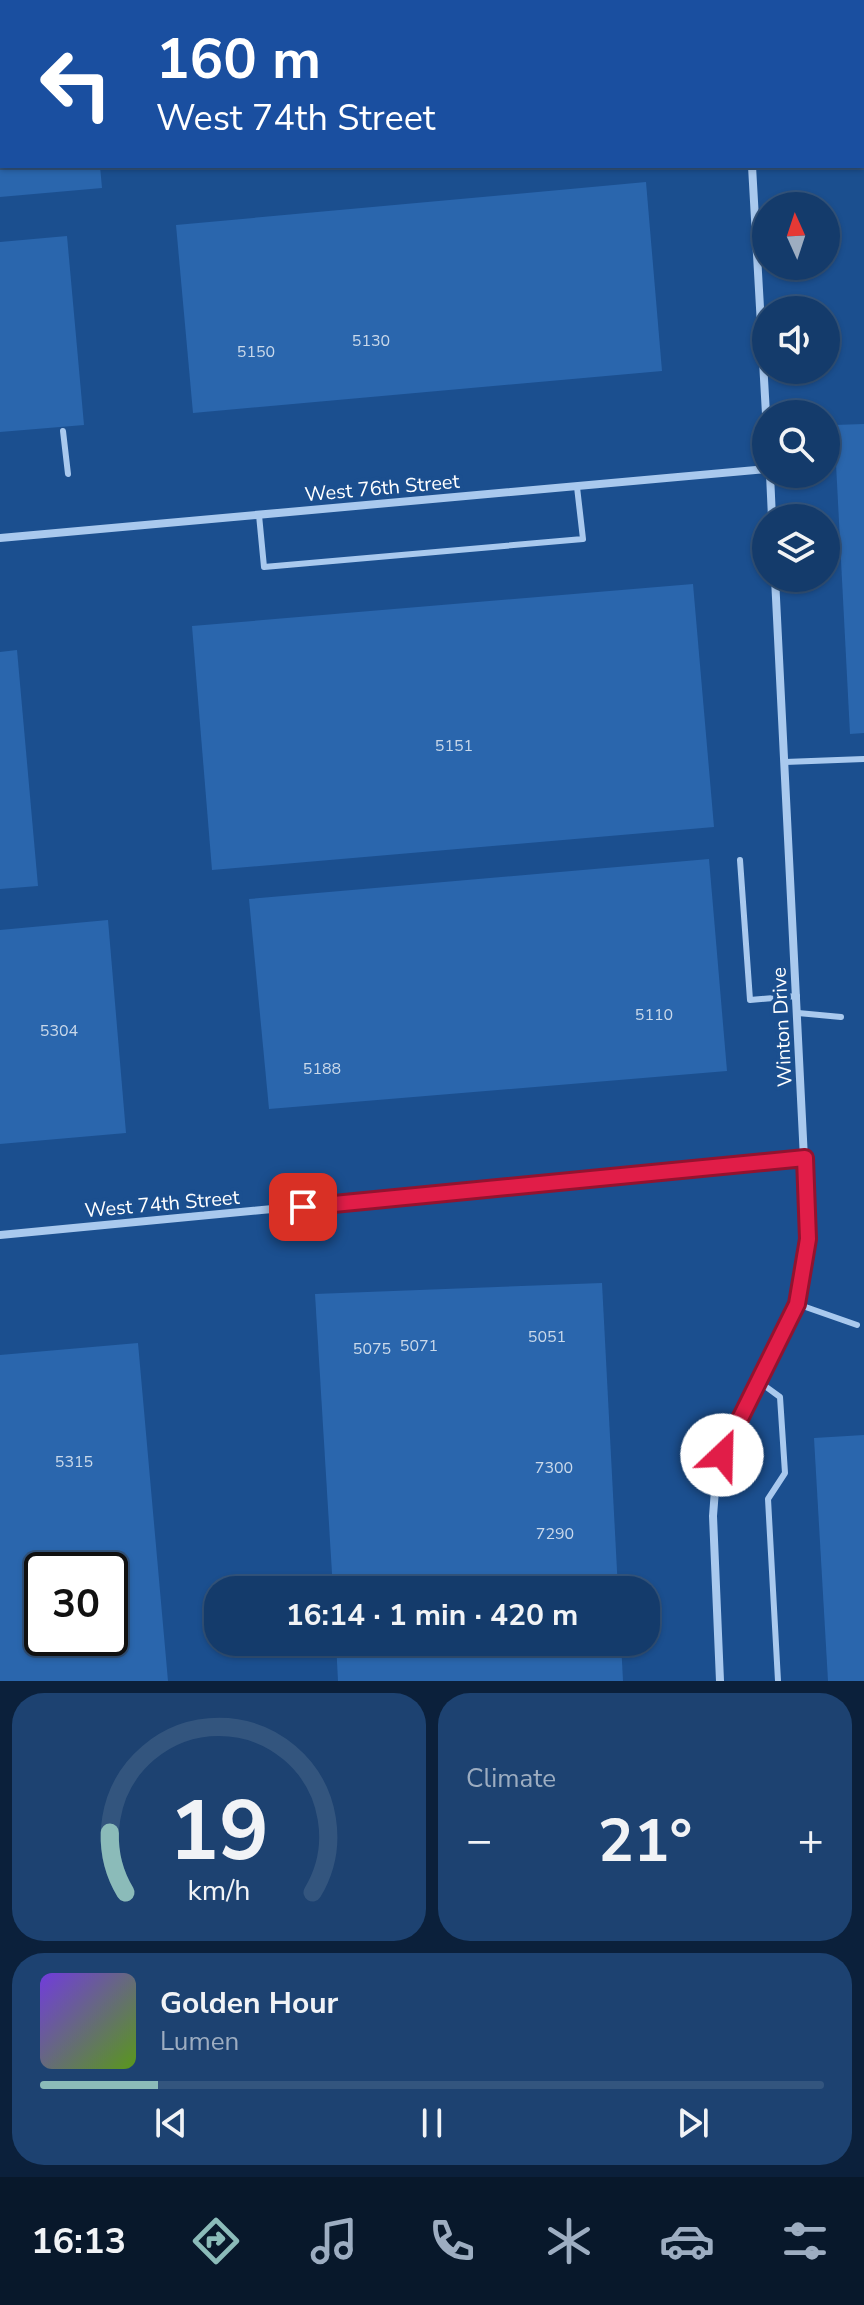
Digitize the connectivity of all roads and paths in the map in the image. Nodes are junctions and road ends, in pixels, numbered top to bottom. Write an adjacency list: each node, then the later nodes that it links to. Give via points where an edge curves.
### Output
1 (752, 168): 2 (street)
2 (765, 400)
3 (63, 431): 5 (lane)
4 (752, 470): 6 (street, West 76th Street)
5 (68, 474)
6 (577, 487): 7 (street, West 76th Street); 7 (lane, via 583,539 455,551 264,567)
7 (259, 515): 8 (street, West 76th Street)
8 (0, 538)
9 (776, 592): 11 (street, Winton Drive)
10 (864, 759): 11 (lane)
11 (785, 762): 13 (street, Winton Drive)
12 (740, 860): 13 (lane, via 750,1000)
13 (797, 996): 14 (street, Winton Drive)
14 (798, 1013): 15 (lane); 16 (street, Winton Drive)
15 (841, 1017)
16 (805, 1158): 17 (street, West 74th Street); 18 (street, Winton Drive, via 808,1239)
17 (0, 1235)
18 (797, 1304): 19 (lane); 20 (street, Winton Drive)
19 (857, 1325)
20 (758, 1381): 21 (street, Winton Drive, via 716,1477); 22 (lane, via 780,1397 781,1412 785,1473 768,1499)
21 (720, 1681)
22 (778, 1681)

